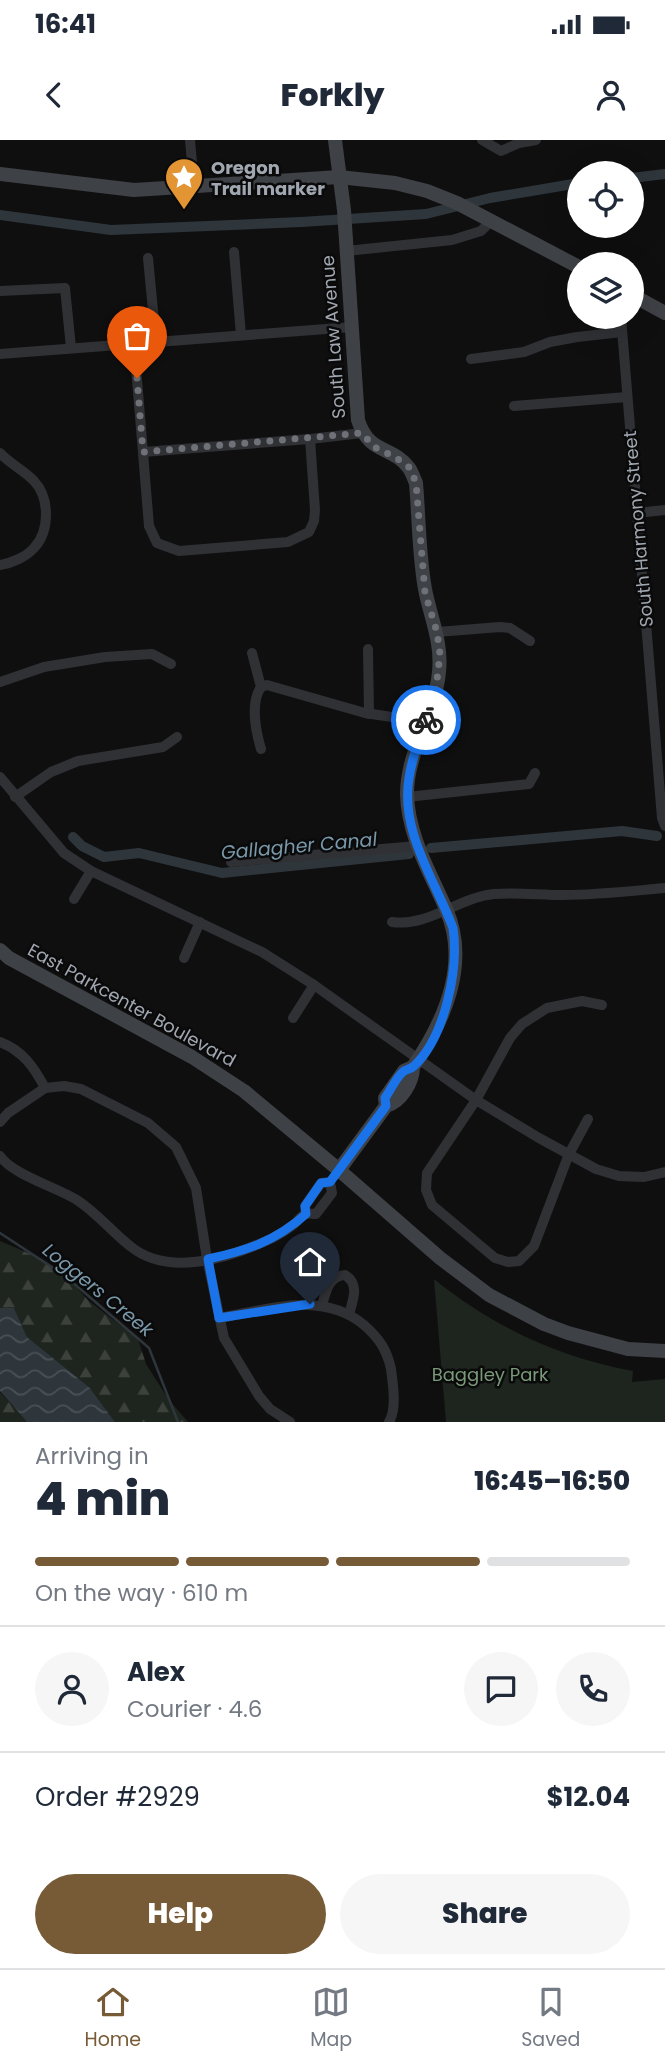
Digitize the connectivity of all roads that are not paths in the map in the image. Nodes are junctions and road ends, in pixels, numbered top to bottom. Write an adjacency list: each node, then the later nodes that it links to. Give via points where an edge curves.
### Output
1 (190, 140): 7 (street)
2 (335, 140): 6 (street, South Law Avenue)
3 (482, 140): 4 (street, via 501,151)
4 (536, 140)
5 (0, 173): 7 (street, via 120,189)
6 (339, 177): 7 (street); 8 (street, via 427,191); 9 (street, South Law Avenue)
7 (194, 186)
8 (491, 221): 9 (street, via 481,231 452,240); 12 (street)
9 (346, 251): 16 (street, South Law Avenue)
10 (234, 252): 19 (street)
11 (148, 258): 20 (street)
12 (567, 261)
13 (0, 291): 22 (street, via 65,288)
14 (644, 300): 15 (street)
15 (664, 309)
16 (352, 327): 19 (street); 27 (street, South Law Avenue)
17 (622, 329): 18 (street, South Harmony Street)
18 (622, 332): 24 (street); 25 (street, South Harmony Street)
19 (241, 335): 20 (street)
20 (156, 342): 21 (street)
21 (134, 344): 22 (street); 29 (street)
22 (71, 348): 23 (street)
23 (0, 354)
24 (471, 359)
25 (627, 397): 26 (street); 32 (street, South Harmony Street)
26 (514, 406)
27 (362, 433): 28 (street); 34 (street, South Law Avenue, via 374,447 410,468 416,483 425,593)
28 (310, 439): 29 (street); 29 (street, via 315,510 309,532 288,542 179,551 157,543 149,526)
29 (143, 452)
30 (0, 453): 33 (street, via 34,481 47,518 35,548)
31 (665, 510): 32 (street)
32 (637, 513): 45 (street, South Harmony Street)
33 (0, 565)
34 (437, 632): 35 (street, via 500,627); 42 (street, South Law Avenue, via 439,673)
35 (530, 641)
36 (368, 649): 41 (street)
37 (252, 653): 40 (street)
38 (170, 664): 39 (street, via 152,654 105,657 44,667)
39 (0, 682)
40 (261, 687): 41 (street, via 273,686); 44 (street, via 256,699)
41 (369, 714): 42 (street)
42 (425, 722): 50 (street, South Law Avenue)
43 (177, 737): 49 (street, via 163,747 78,761 51,772)
44 (261, 749)
45 (661, 767): 51 (street, South Harmony Street)
46 (535, 773): 50 (street, via 529,783)
47 (0, 777): 48 (street)
48 (4, 791): 49 (street)
49 (15, 797): 54 (street, via 64,853)
50 (407, 797): 52 (street, South Law Avenue)
51 (665, 825)
52 (417, 846): 53 (street); 57 (street, South Law Avenue)
53 (231, 862)
54 (91, 872): 56 (street); 58 (street)
55 (665, 888): 57 (street, via 591,895 492,894)
56 (74, 900)
57 (446, 909): 59 (street, via 418,922); 66 (street, South Law Avenue, via 455,942 451,988 441,1021)
58 (200, 922): 61 (street); 62 (street, via 262,952)
59 (392, 922)
60 (0, 950): 73 (street, East Parkcenter Boulevard, via 233,1084)
61 (184, 958)
62 (314, 985): 64 (street); 66 (street)
63 (602, 1005): 68 (street, via 582,1000 534,1015 510,1038)
64 (293, 1018)
65 (0, 1042): 67 (street, via 33,1065)
66 (416, 1063): 68 (street); 73 (street, South Law Avenue, via 413,1078 395,1104 386,1106)
67 (45, 1088): 70 (street); 75 (street, via 81,1089 148,1123 176,1147 196,1188)
68 (476, 1100): 71 (street); 71 (street, via 427,1173 426,1190 432,1205 495,1258 519,1261 534,1246)
69 (587, 1119): 71 (street)
70 (0, 1122)
71 (569, 1154): 74 (street, via 618,1176)
72 (0, 1156): 75 (street, via 13,1169 80,1202 150,1259 166,1264)
73 (339, 1170): 75 (street, via 330,1182 332,1193 316,1214 306,1214 291,1227 240,1253); 79 (street, East Parkcenter Boulevard, via 489,1295 568,1333 628,1349)
74 (665, 1172)
75 (208, 1259): 78 (street)
76 (322, 1305): 77 (street); 77 (street, via 331,1281 345,1275 355,1292); 78 (street)
77 (349, 1314): 80 (street, via 383,1343 390,1368)
78 (219, 1318): 81 (street, via 224,1338 258,1396)
79 (665, 1351)
80 (390, 1421)
81 (290, 1422)

